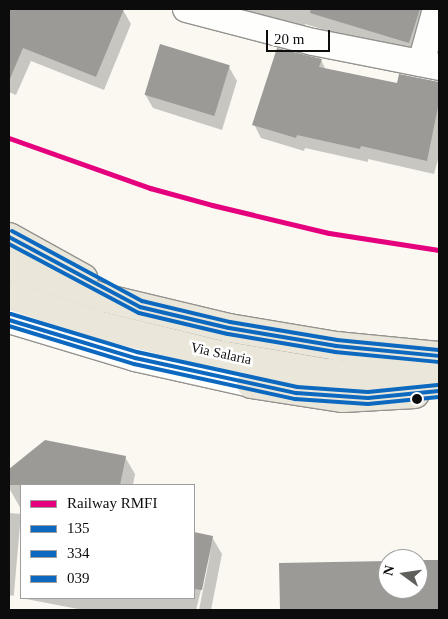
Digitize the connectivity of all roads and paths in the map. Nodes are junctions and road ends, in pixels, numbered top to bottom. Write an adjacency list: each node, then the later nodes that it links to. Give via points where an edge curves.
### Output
1 (186, 9): 3 (street, via 313,42)
2 (436, 9): 3 (street)
3 (430, 65)
4 (9, 237): 7 (main road)
5 (9, 266): 7 (main road, Via Salaria, via 65,287)
6 (9, 295): 10 (main road, Via Salaria, via 94,324 221,355 327,372)
7 (140, 308): 9 (main road, Via Salaria, via 229,328 336,346)
8 (9, 320): 11 (street, Via Salaria, via 134,358)
9 (439, 356)
10 (439, 383)
11 (250, 384): 12 (main road, via 342,398)
12 (439, 391)

